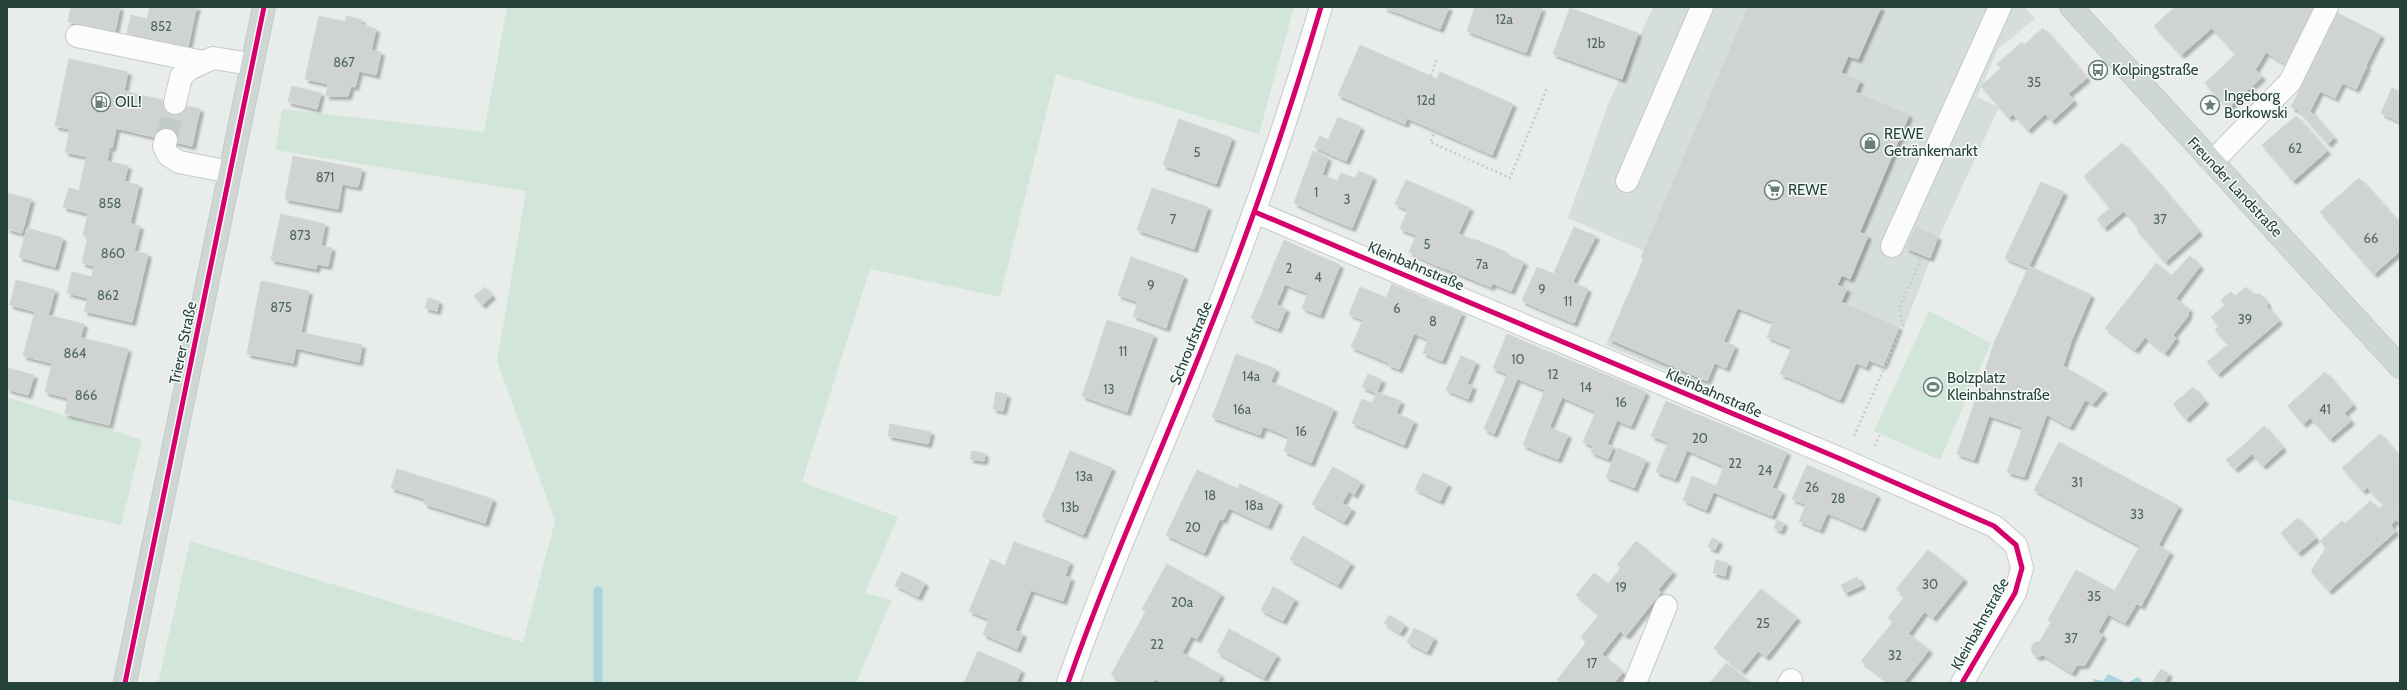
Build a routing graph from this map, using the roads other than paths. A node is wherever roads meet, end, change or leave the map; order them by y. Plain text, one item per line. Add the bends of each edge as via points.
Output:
1 (264, 7) edge
2 (1321, 7) edge
3 (1702, 7) edge
4 (1999, 7) edge
5 (2071, 7) edge
6 (2327, 7) edge
7 (77, 36) dead end
8 (203, 62) junction
9 (251, 64) junction
10 (175, 103) tunnel mouth
11 (166, 140) tunnel mouth
12 (2212, 162) junction
13 (230, 172) junction
14 (1627, 181) dead end
15 (1255, 212) junction
16 (1892, 246) road end
17 (2400, 367) edge
18 (1666, 606) dead end
19 (125, 683) edge
20 (1068, 683) edge
21 (1635, 683) edge
22 (1962, 683) edge

1 - 9 main road, Trierer Straße
2 - 15 street, Schroufstraße
3 - 14 street
4 - 16 street
5 - 12 main road, Freunder Landstraße
6 - 12 street via 2290,82
7 - 8 street
8 - 9 street via 213,58
8 - 10 street via 182,76
9 - 13 main road, Trierer Straße
11 - 13 street via 164,146 168,155 179,162
12 - 17 main road, Freunder Landstraße
13 - 19 main road, Trierer Straße
15 - 20 street, Schroufstraße via 1203,346 1087,627
15 - 22 street, Kleinbahnstraße via 1994,526 2016,545 2022,568 2014,592
18 - 21 street

